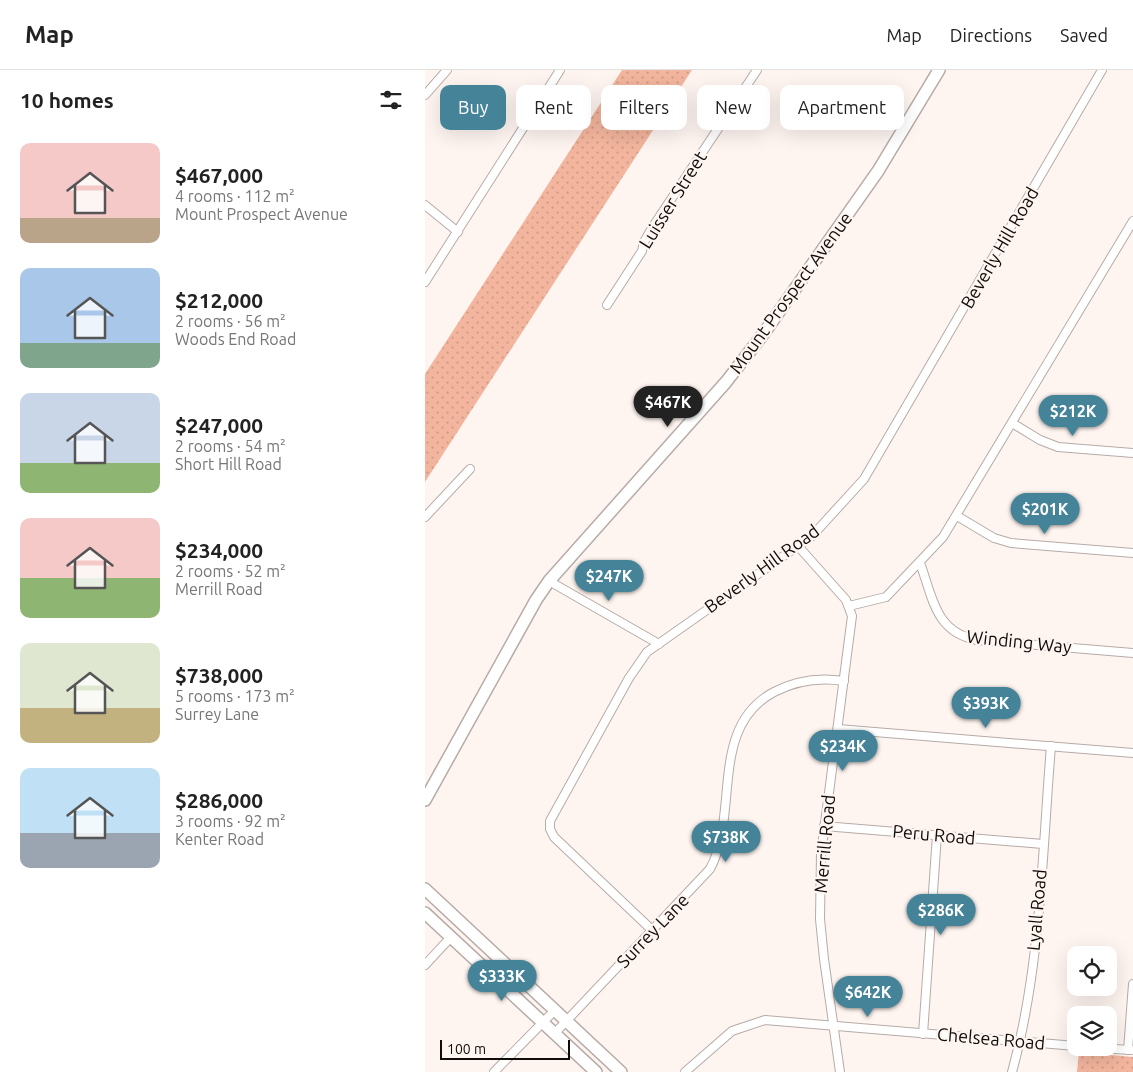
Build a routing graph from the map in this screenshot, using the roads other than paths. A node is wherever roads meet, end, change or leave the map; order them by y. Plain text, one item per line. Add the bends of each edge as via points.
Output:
1 (447, 70) edge
2 (560, 70) edge
3 (757, 70) edge
4 (939, 70) edge
5 (1102, 70) edge
6 (425, 95) edge
7 (425, 205) edge
8 (1133, 221) edge
9 (458, 232) junction
10 (425, 282) edge
11 (607, 305) dead end
12 (1012, 423) junction
13 (1133, 453) edge
14 (469, 469) dead end
15 (957, 516) junction
16 (425, 517) edge
17 (798, 546) junction
18 (1133, 553) edge
19 (921, 563) junction
20 (549, 581) junction
21 (849, 606) junction
22 (659, 644) junction
23 (1133, 653) edge
24 (844, 682) junction
25 (838, 728) junction
26 (1051, 746) junction
27 (1133, 753) edge
28 (425, 800) edge
29 (824, 826) junction
30 (937, 835) junction
31 (1043, 844) junction
32 (425, 889) edge
33 (425, 913) edge
34 (653, 931) junction
35 (451, 937) junction
36 (425, 965) edge
37 (1133, 984) edge
38 (555, 1010) junction
39 (567, 1021) junction
40 (543, 1023) junction
41 (833, 1027) junction
42 (555, 1033) junction
43 (923, 1034) junction
44 (1020, 1042) junction
45 (1067, 1045) edge
46 (1117, 1049) edge
47 (1131, 1050) edge
48 (494, 1072) edge
49 (596, 1072) edge
50 (621, 1072) edge
51 (685, 1072) edge
52 (840, 1072) edge
53 (1013, 1072) edge

1 - 6 street
2 - 9 street
3 - 11 street, Luisser Street via 652,228 642,251
4 - 20 street, Mount Prospect Avenue via 893,149 764,333 726,382
5 - 17 street, Beverly Hill Road via 864,479 812,536
7 - 9 street
8 - 12 street
9 - 10 street
12 - 13 street via 1058,447
12 - 15 street
14 - 16 street
15 - 18 street via 994,538 1011,543
15 - 19 street
17 - 21 street, Merrill Road
17 - 22 street, Beverly Hill Road
19 - 21 street via 886,597
19 - 23 street, Winding Way via 943,622 958,636
20 - 22 street
20 - 28 street, Mount Prospect Avenue
21 - 24 street, Merrill Road via 852,625
22 - 34 street, Beverly Hill Road via 641,658 550,821 554,837
24 - 25 street, Merrill Road
24 - 34 street, Surrey Lane via 825,678 789,684 765,698 743,721 731,760 715,860 703,879
25 - 26 street
25 - 29 street, Merrill Road
26 - 27 street
26 - 31 street, Lyall Road
29 - 30 street, Peru Road
29 - 41 street, Merrill Road via 821,919
30 - 31 street, Peru Road
30 - 43 street
31 - 44 street, Lyall Road via 1037,923
32 - 38 street
33 - 35 street
34 - 39 street, Surrey Lane
35 - 36 street
35 - 40 street
37 - 47 street
38 - 39 street
38 - 40 street
39 - 42 street, Surrey Lane
39 - 50 street
40 - 42 street
40 - 48 street
41 - 43 street, Chelsea Road
41 - 51 street, Chelsea Road via 765,1020 742,1026 721,1038
41 - 52 street, Merrill Road
42 - 49 street
43 - 44 street, Chelsea Road
44 - 45 street, Chelsea Road
44 - 53 street, Lyall Road
46 - 47 street

